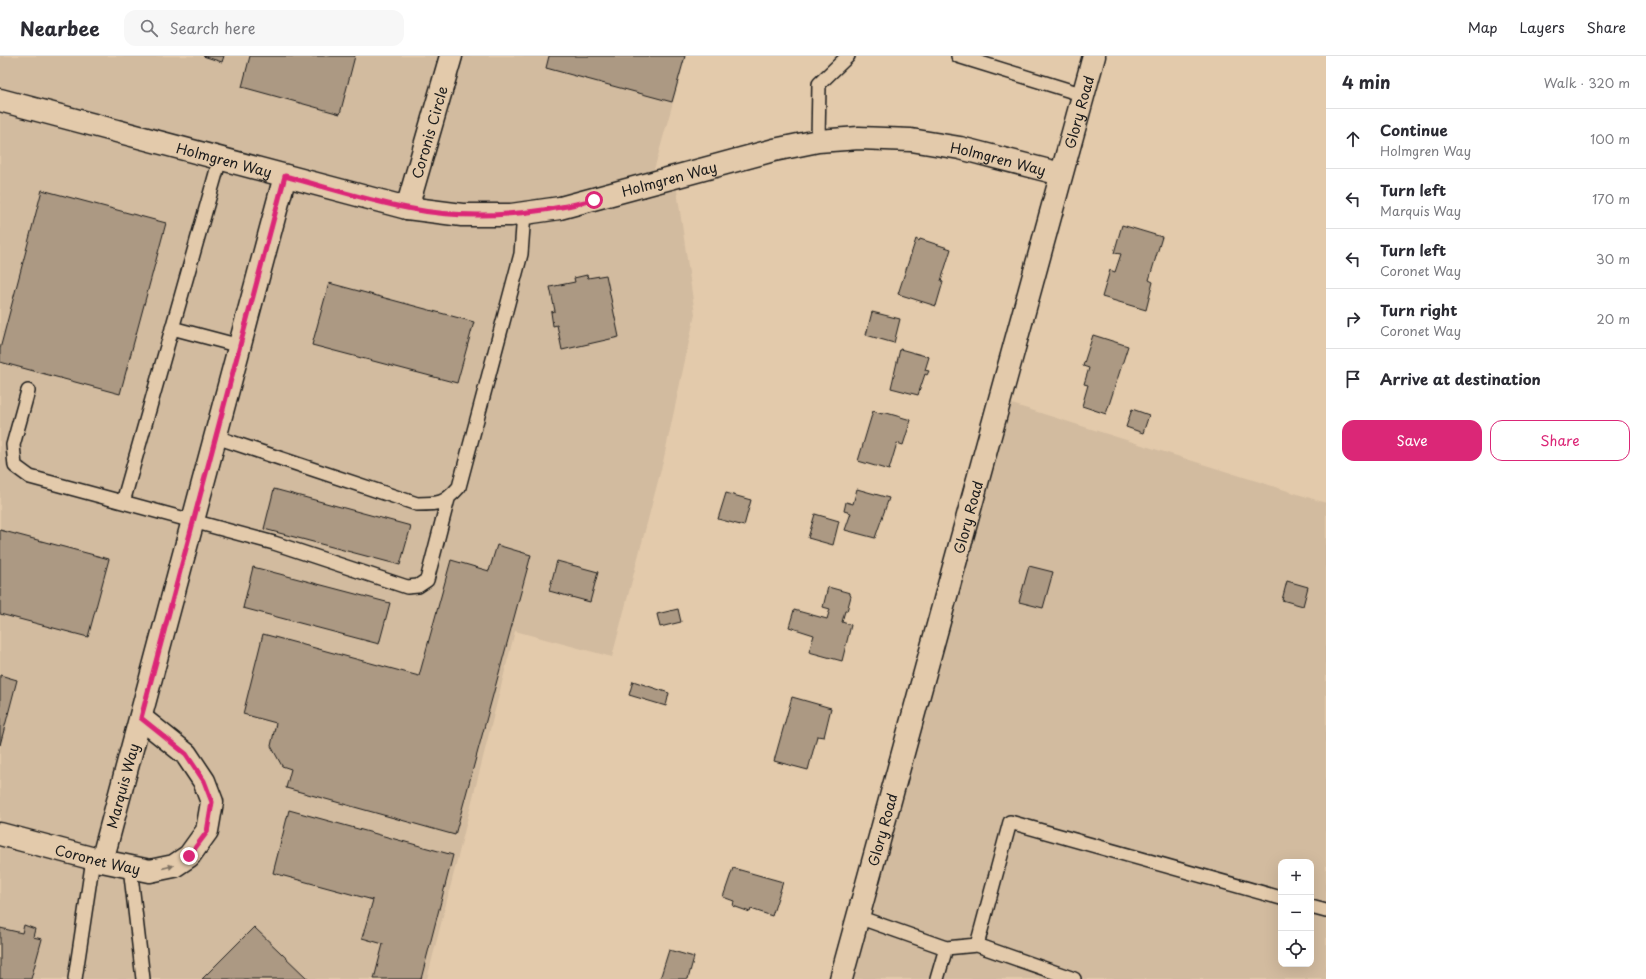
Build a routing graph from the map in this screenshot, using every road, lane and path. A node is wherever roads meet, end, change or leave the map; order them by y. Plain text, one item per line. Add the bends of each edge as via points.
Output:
1 (451, 56) edge
2 (848, 56) edge
3 (958, 56) edge
4 (1094, 56) edge
5 (1084, 94) junction
6 (0, 100) edge
7 (818, 142) junction
8 (220, 159) junction
9 (1061, 174) junction
10 (285, 176) junction
11 (406, 208) junction
12 (524, 213) junction
13 (172, 328) junction
14 (240, 346) junction
15 (28, 391) dead end
16 (216, 437) junction
17 (448, 499) junction
18 (123, 502) junction
19 (193, 522) junction
20 (141, 718) junction
21 (0, 834) edge
22 (98, 860) junction
23 (130, 867) junction
24 (1278, 897) edge
25 (1314, 908) edge
26 (1326, 911) edge
27 (858, 917) junction
28 (977, 945) junction
29 (946, 948) junction
30 (75, 979) edge
31 (143, 979) edge
32 (841, 979) edge
33 (937, 979) edge
34 (1074, 979) edge

1 - 11 street, Coronis Circle
2 - 7 lane via 819,84
3 - 5 lane
4 - 5 street, Glory Road
5 - 9 street, Glory Road
6 - 8 street, Holmgren Way
7 - 9 street, Holmgren Way via 859,138 911,140 960,148
7 - 12 street, Holmgren Way via 774,150 587,202
8 - 10 street, Holmgren Way
8 - 13 lane
9 - 27 street, Glory Road
10 - 11 street, Holmgren Way
10 - 14 street, Marquis Way
11 - 12 street, Holmgren Way via 462,215
12 - 17 lane via 521,254 459,487
13 - 14 lane
13 - 18 lane
14 - 16 street, Marquis Way
15 - 18 lane via 13,445 15,466 30,477
16 - 17 lane via 417,504 436,504
16 - 19 street, Marquis Way
17 - 19 lane via 427,580 418,586 407,587 274,543
18 - 19 lane
19 - 20 street, Marquis Way
20 - 22 street, Marquis Way
23 -> 20 street, Coronet Way via 150,871 174,866 189,856 207,832 212,802 204,781 186,754
21 - 22 street, Coronet Way
22 - 23 street, Coronet Way
22 - 30 lane
23 - 31 lane
24 - 28 lane via 1010,822
25 - 26 lane
27 - 29 lane
27 - 32 street, Glory Road
28 - 29 lane
28 - 34 lane
29 - 33 lane

